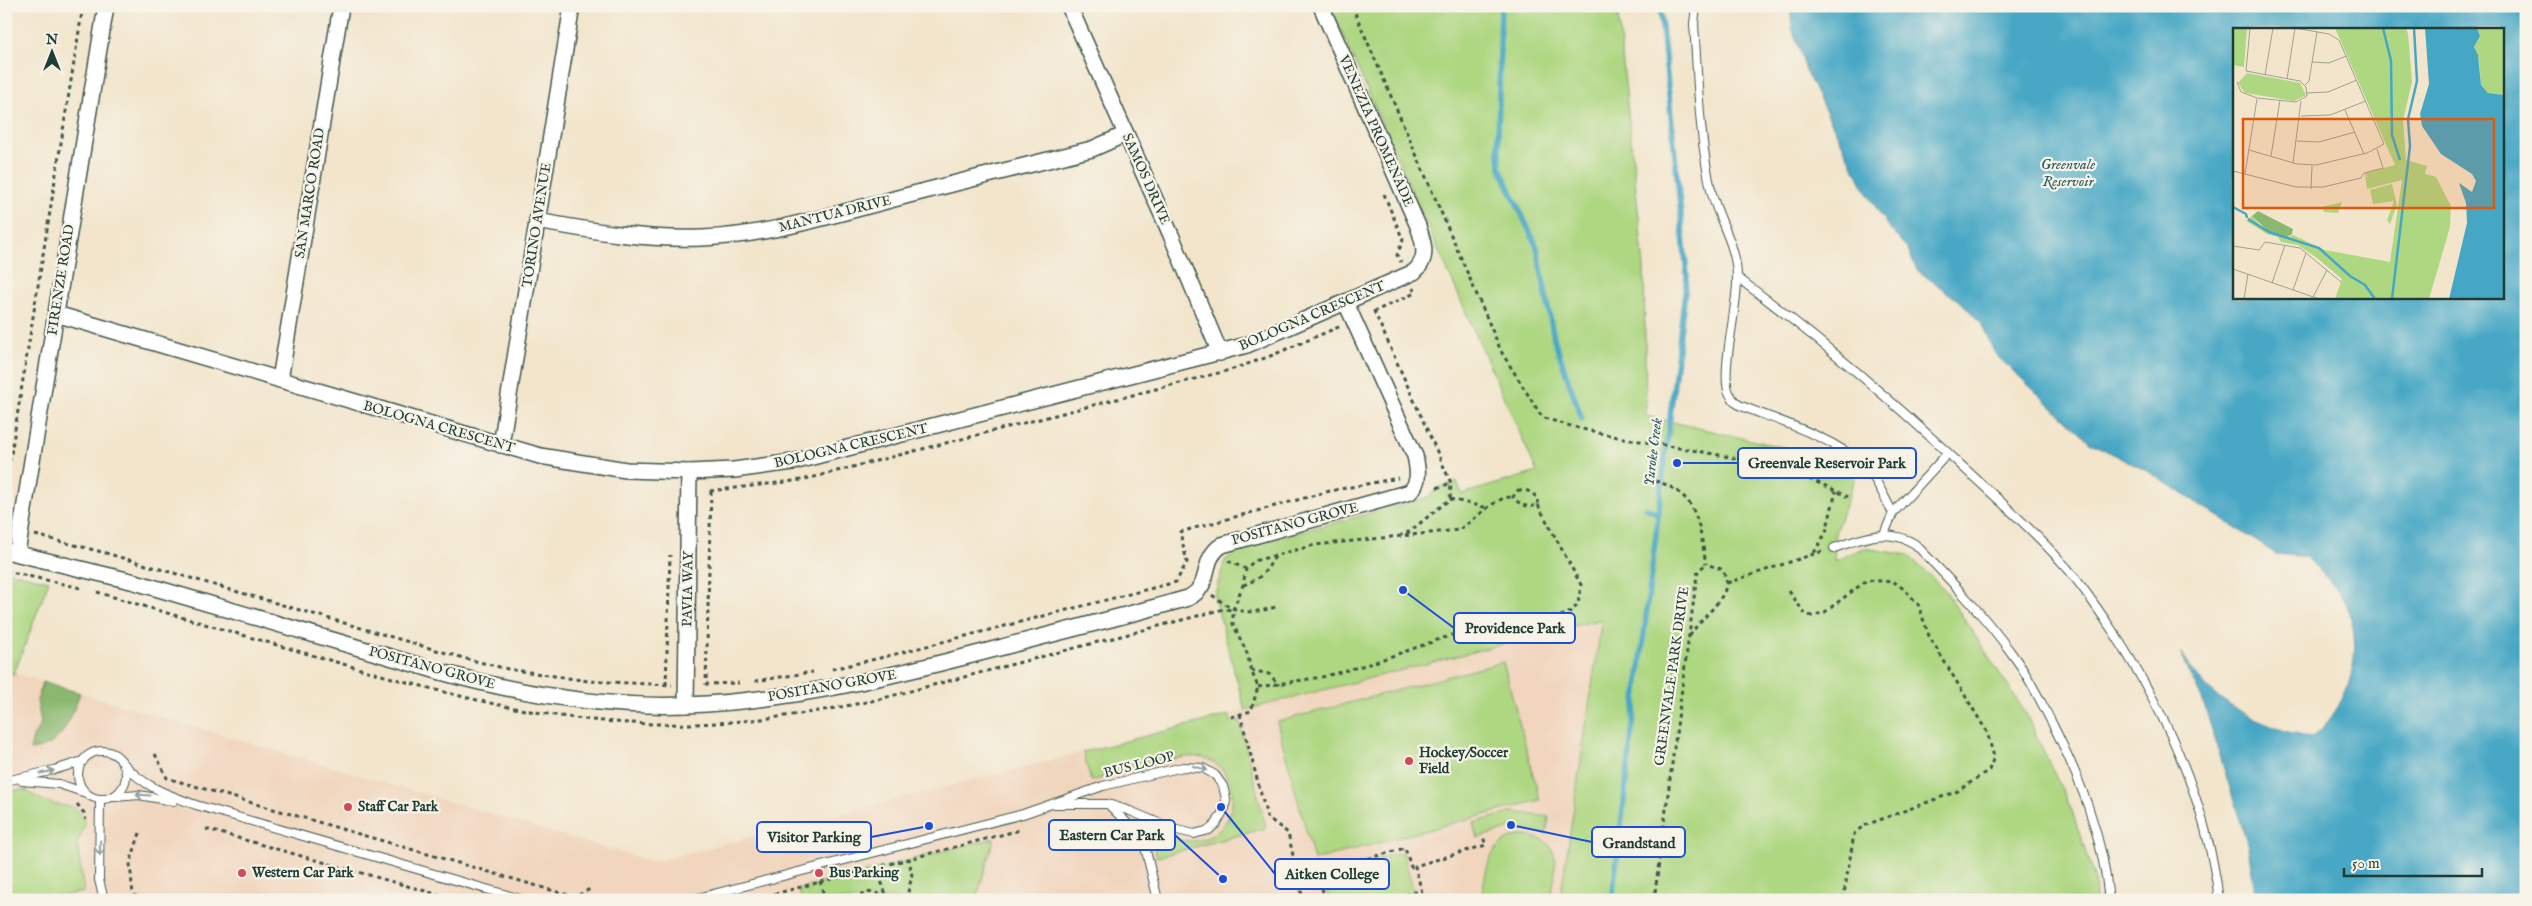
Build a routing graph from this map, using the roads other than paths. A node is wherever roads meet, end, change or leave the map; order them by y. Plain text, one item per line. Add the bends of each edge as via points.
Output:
1 (106, 6) edge
2 (341, 6) edge
3 (572, 6) edge
4 (1069, 6) edge
5 (1321, 6) edge
6 (1696, 6) edge
7 (1126, 134) junction
8 (537, 221) junction
9 (1424, 258) joint
10 (1738, 278) junction
11 (1346, 303) junction
12 (56, 314) junction
13 (1220, 353) junction
14 (280, 380) junction
15 (501, 445) junction
16 (1948, 453) junction
17 (689, 472) junction
18 (1893, 513) junction
19 (1884, 534) junction
20 (1834, 548) road end
21 (11, 552) edge
22 (686, 705) junction
23 (83, 761) junction
24 (122, 762) junction
25 (8, 781) edge
26 (83, 792) junction
27 (113, 797) junction
28 (100, 799) junction
29 (1052, 804) junction
30 (1108, 804) junction
31 (206, 808) junction
32 (104, 900) edge
33 (524, 900) edge
34 (690, 900) edge
35 (1158, 900) edge
36 (2109, 900) edge
37 (2220, 900) edge

1 - 12 street, FIRENZE ROAD
2 - 14 street, SAN MARCO ROAD
3 - 8 street, TORINO AVENUE
4 - 7 street, SAMOS DRIVE
5 - 9 street, VENEZIA PROMENADE via 1418,226
6 - 10 lane via 1694,24 1706,161 1713,196 1733,246
7 - 8 street, MANTUA DRIVE via 1092,149 761,232 704,238 656,238
7 - 13 street, SAMOS DRIVE
8 - 15 street, TORINO AVENUE
9 - 11 street, BOLOGNA CRESCENT via 1414,272
10 - 16 lane via 1889,398
10 - 18 lane via 1727,380 1733,400 1840,447 1863,464
11 - 13 street, BOLOGNA CRESCENT via 1260,340
11 - 22 street, POSITANO GROVE via 1415,456 1418,476 1410,492 1222,545 1209,558 1202,588 1188,598 873,680 802,694
12 - 14 street, BOLOGNA CRESCENT
12 - 21 street, FIRENZE ROAD
13 - 17 street, BOLOGNA CRESCENT via 793,462
14 - 15 street, BOLOGNA CRESCENT
15 - 17 street, BOLOGNA CRESCENT via 582,465
16 - 18 lane
16 - 37 lane via 2016,515 2068,569 2133,662 2179,751 2204,822
17 - 22 street, PAVIA WAY
18 - 19 lane
19 - 20 lane via 1872,534
19 - 36 lane via 1906,538 1915,544 2016,659 2068,754 2086,797 2098,836
21 - 22 street, POSITANO GROVE via 135,582 489,685 582,700
23 - 24 lane via 91,754 106,751
25 -> 23 lane
23 - 26 lane via 78,774
24 - 27 lane via 126,782 120,793
24 - 31 lane via 148,786
25 - 26 lane via 51,782
26 - 28 lane
27 - 28 lane
31 -> 27 lane via 151,796
28 -> 32 lane via 100,880
29 - 30 lane, BUS LOOP
29 -> 30 lane, BUS LOOP via 1103,786 1192,766 1215,775 1226,799 1216,824 1209,830 1194,834
29 - 34 lane
30 - 35 lane via 1138,834 1145,847
31 - 33 lane

